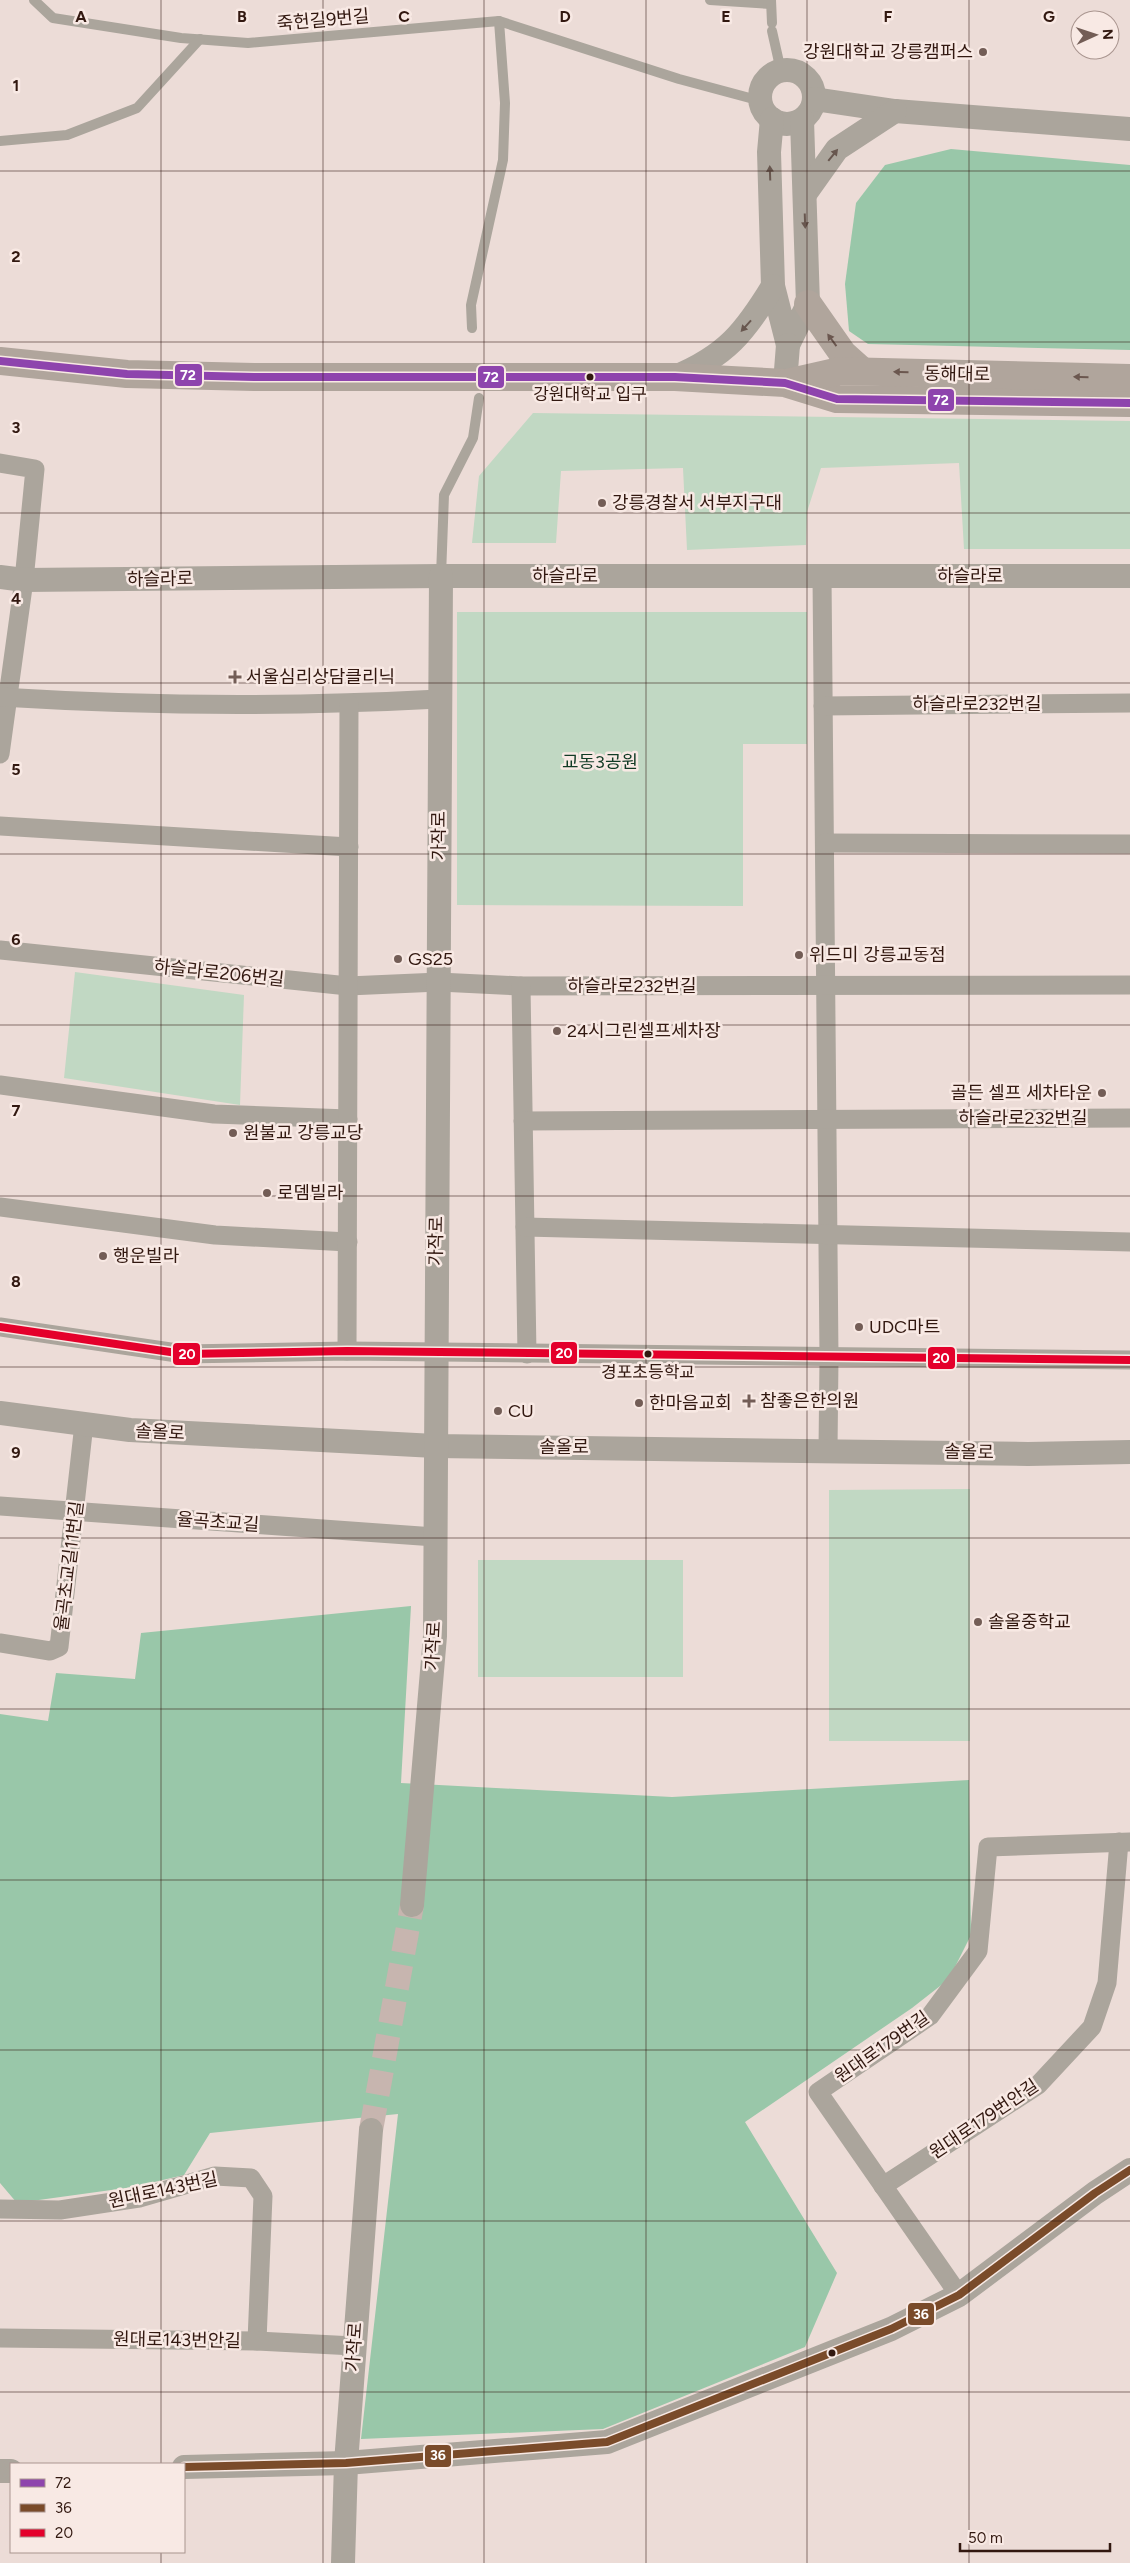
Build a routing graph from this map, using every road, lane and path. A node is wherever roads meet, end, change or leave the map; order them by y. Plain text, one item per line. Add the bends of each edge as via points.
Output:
1 (34, 0) edge
2 (710, 0) edge
3 (771, 2) edge
4 (499, 21) junction
5 (200, 40) junction
6 (782, 71) junction
7 (814, 99) junction
8 (766, 110) junction
9 (895, 111) junction
10 (802, 120) junction
11 (1130, 129) edge
12 (0, 141) edge
13 (805, 194) junction
14 (773, 286) junction
15 (808, 304) junction
16 (472, 328) dead end
17 (788, 345) junction
18 (0, 361) edge
19 (862, 371) junction
20 (675, 377) junction
21 (1130, 378) edge
22 (785, 383) junction
23 (479, 398) dead end
24 (1130, 403) edge
25 (0, 463) edge
26 (0, 576) edge
27 (441, 576) junction
28 (822, 576) junction
29 (1130, 576) edge
30 (24, 580) junction
31 (3, 697) edge
32 (439, 699) junction
33 (1130, 703) edge
34 (349, 704) junction
35 (823, 706) junction
36 (0, 754) edge
37 (0, 826) edge
38 (825, 843) junction
39 (1130, 844) edge
40 (349, 847) junction
41 (0, 950) edge
42 (439, 982) junction
43 (1130, 985) edge
44 (348, 986) junction
45 (521, 986) junction
46 (826, 986) junction
47 (0, 1085) edge
48 (1130, 1118) edge
49 (348, 1119) junction
50 (827, 1120) junction
51 (523, 1121) junction
52 (0, 1207) edge
53 (525, 1226) junction
54 (828, 1234) junction
55 (348, 1242) junction
56 (1130, 1242) edge
57 (0, 1327) edge
58 (348, 1351) junction
59 (435, 1353) junction
60 (527, 1354) junction
61 (829, 1358) junction
62 (1130, 1360) edge
63 (0, 1414) edge
64 (84, 1424) junction
65 (435, 1446) junction
66 (828, 1450) junction
67 (1130, 1452) edge
68 (0, 1506) edge
69 (76, 1512) junction
70 (435, 1537) junction
71 (0, 1643) edge
72 (1124, 1842) edge
73 (412, 1905) tunnel mouth
74 (371, 2130) tunnel mouth
75 (1130, 2149) edge
76 (1130, 2170) edge
77 (1130, 2178) edge
78 (883, 2186) junction
79 (1095, 2193) junction
80 (0, 2209) edge
81 (959, 2295) junction
82 (0, 2338) edge
83 (258, 2341) junction
84 (354, 2346) junction
85 (346, 2463) junction
86 (185, 2467) edge
87 (343, 2563) edge

1 - 5 lane, 죽헌길9번길 via 53,18
2 - 3 lane
3 - 6 lane via 772,27
4 - 5 lane, 죽헌길9번길 via 248,43
4 - 8 lane, 죽헌길9번길
4 - 16 lane via 505,103 503,160 471,305
5 - 12 lane via 137,108 66,135
6 - 7 street via 798,72 805,77
6 - 8 street via 768,78 763,85
7 - 9 street
7 - 10 street
8 - 10 street via 786,124
14 -> 8 street
9 - 11 street
13 -> 9 street via 837,149
10 - 13 street
13 -> 15 street
14 - 17 street
14 -> 20 street via 752,321 723,352
15 - 17 street
19 -> 15 main road via 842,354
17 - 22 street
18 - 20 main road, 동해대로 via 127,374
21 -> 19 main road, 동해대로
19 - 22 main road, 동해대로 via 840,371
20 - 22 main road, 동해대로
22 - 24 main road, 동해대로 via 837,399
23 - 27 lane via 473,438 444,495
25 - 30 street via 35,469
26 - 30 street, 하슬라로
27 - 28 street, 하슬라로
27 - 30 street, 하슬라로
27 - 32 street, 가작로
28 - 29 street, 하슬라로
28 - 35 street
30 - 31 street
31 - 34 street via 73,701
31 - 36 street
32 - 34 street
32 - 42 street, 가작로
33 - 35 street, 하슬라로232번길
34 - 40 street
35 - 38 street
37 - 40 street
38 - 39 street
38 - 46 street
40 - 44 street
41 - 44 street, 하슬라로206번길
42 - 44 street, 하슬라로206번길
42 - 45 street, 하슬라로232번길
42 - 59 street, 가작로
43 - 46 street, 하슬라로232번길
44 - 49 street
45 - 46 street, 하슬라로232번길
45 - 51 street
46 - 50 street
47 - 49 street via 214,1114
48 - 50 street, 하슬라로232번길
49 - 55 street
50 - 51 street, 하슬라로232번길
50 - 54 street
51 - 53 street
52 - 55 street via 215,1235
53 - 54 street
53 - 60 street
54 - 56 street
54 - 61 street
55 - 58 street
57 - 58 street via 184,1354
58 - 59 street
59 - 60 street
59 - 65 street, 가작로
60 - 61 street
61 - 62 street
61 - 66 street
63 - 64 street, 솔올로
64 - 65 street, 솔올로 via 130,1430
64 - 69 street, 율곡초교길11번길
65 - 66 street, 솔올로
65 - 70 street, 가작로
66 - 67 street, 솔올로 via 1028,1454
68 - 69 street, 율곡초교길
69 - 70 street, 율곡초교길
69 - 71 street, 율곡초교길11번길 via 59,1647 50,1651
70 - 73 street, 가작로 via 435,1636
72 - 78 street, 원대로179번안길 via 1107,1983 1092,2027 1038,2085
72 - 78 street, 원대로179번길 via 988,1847 978,1952 930,2016 818,2092
74 - 84 street, 가작로
75 - 79 street
76 - 79 street
77 - 79 street
78 - 81 street, 원대로179번길
79 - 81 street
80 - 83 street, 원대로143번길 via 60,2210 139,2198 215,2176 251,2178 263,2196
81 - 85 street via 891,2329 607,2442
82 - 83 street, 원대로143번안길
83 - 84 street, 원대로143번안길
84 - 85 street, 가작로
85 - 86 street
85 - 87 street, 가작로

